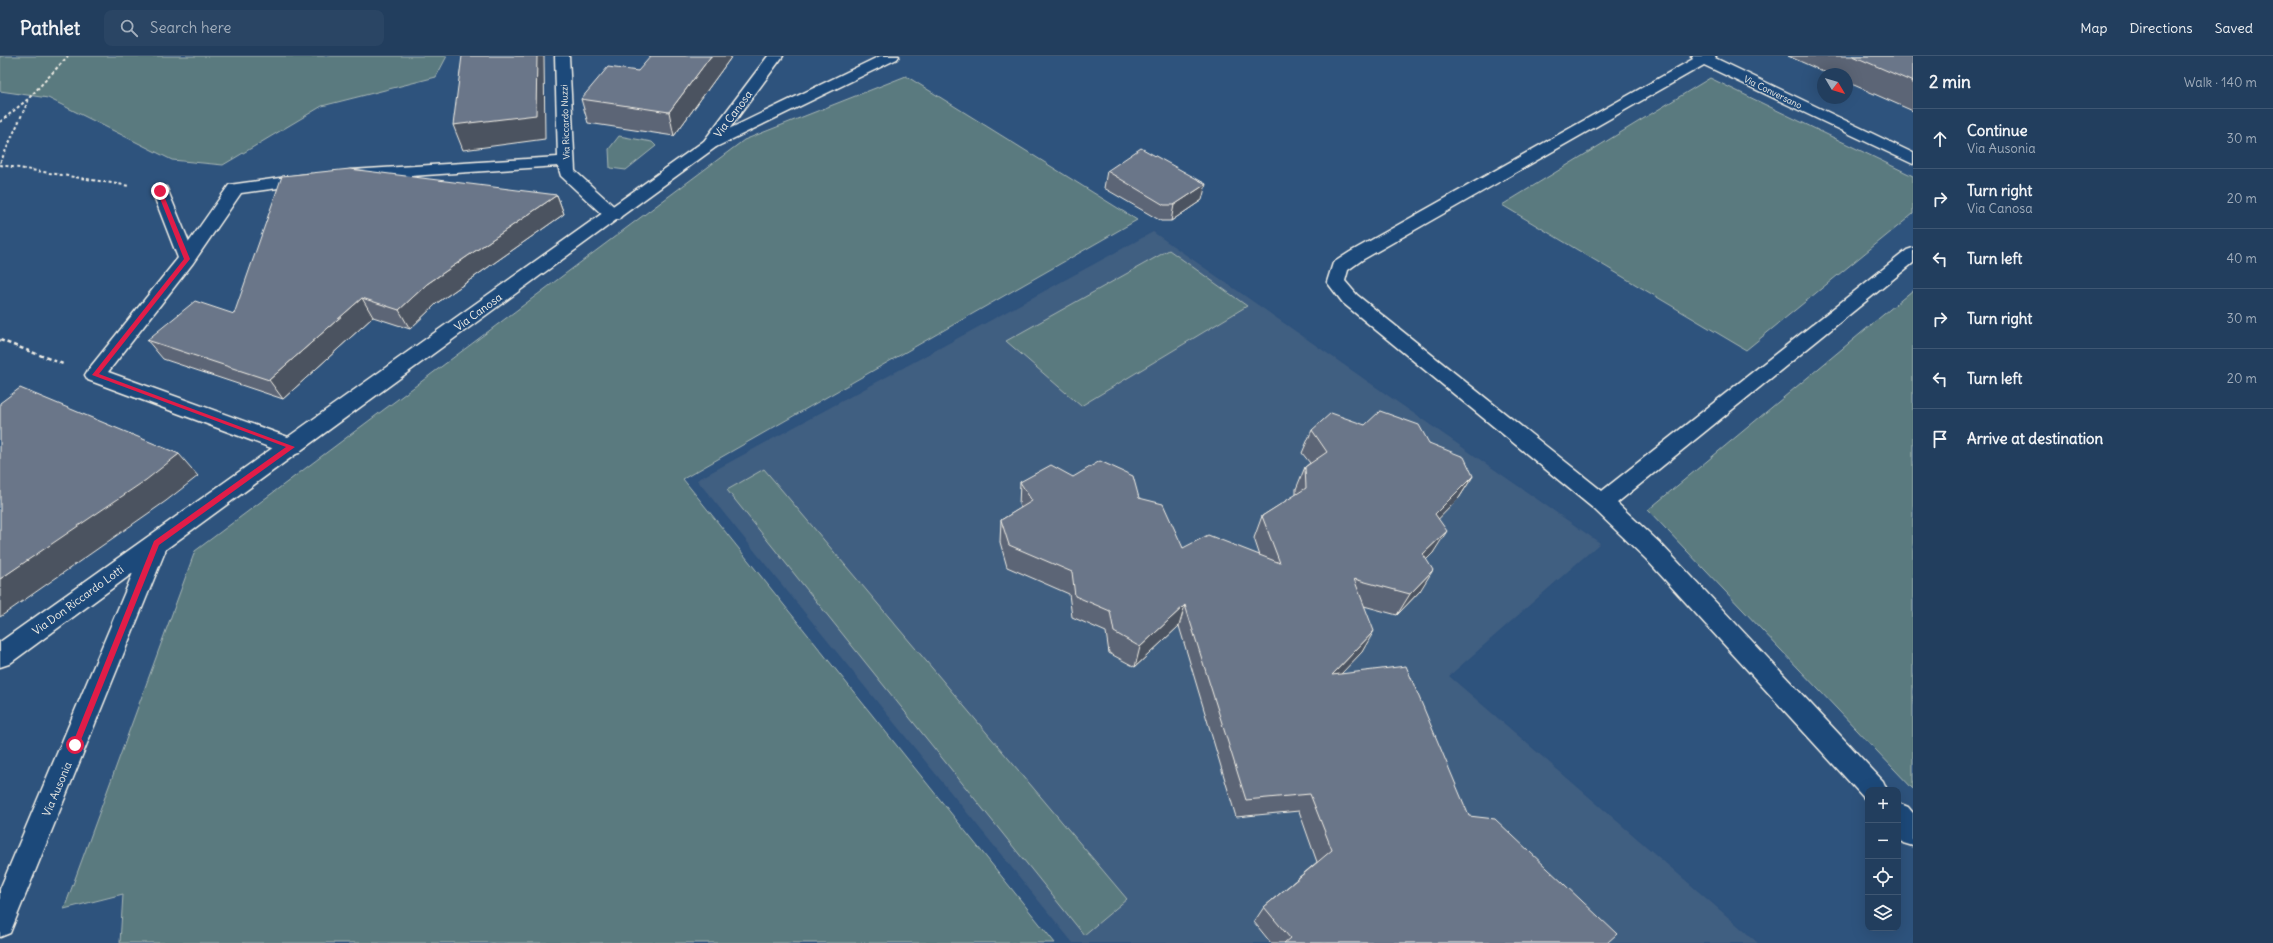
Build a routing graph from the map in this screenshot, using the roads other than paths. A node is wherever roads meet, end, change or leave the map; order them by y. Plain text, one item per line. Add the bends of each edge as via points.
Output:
1 (562, 56) edge
2 (776, 56) edge
3 (892, 56) edge
4 (1703, 57) edge
5 (710, 144) junction
6 (1913, 159) edge
7 (566, 160) junction
8 (160, 191) road end
9 (613, 215) junction
10 (1913, 254) edge
11 (187, 259) junction
12 (292, 447) junction
13 (1602, 503) junction
14 (157, 543) junction
15 (0, 656) edge
16 (1871, 787) edge
17 (1901, 819) edge
18 (1913, 833) edge
19 (0, 923) edge

1 - 7 street, Via Riccardo Nuzzi
2 - 5 street, Via Canosa
3 - 5 street
4 - 6 street, Via Conversano
4 - 13 street via 1339,267 1336,282 1350,299
5 - 9 street, Via Canosa
7 - 9 street, Via Riccardo Nuzzi via 567,172
7 - 11 street via 327,177 235,189
8 - 11 street
9 - 12 street, Via Canosa
10 - 13 street
11 - 12 street via 95,375
12 - 14 street, Via Canosa
13 - 16 street via 1654,552
14 - 15 street, Via Don Riccardo Lotti
14 - 19 street, Via Ausonia
17 - 18 street

